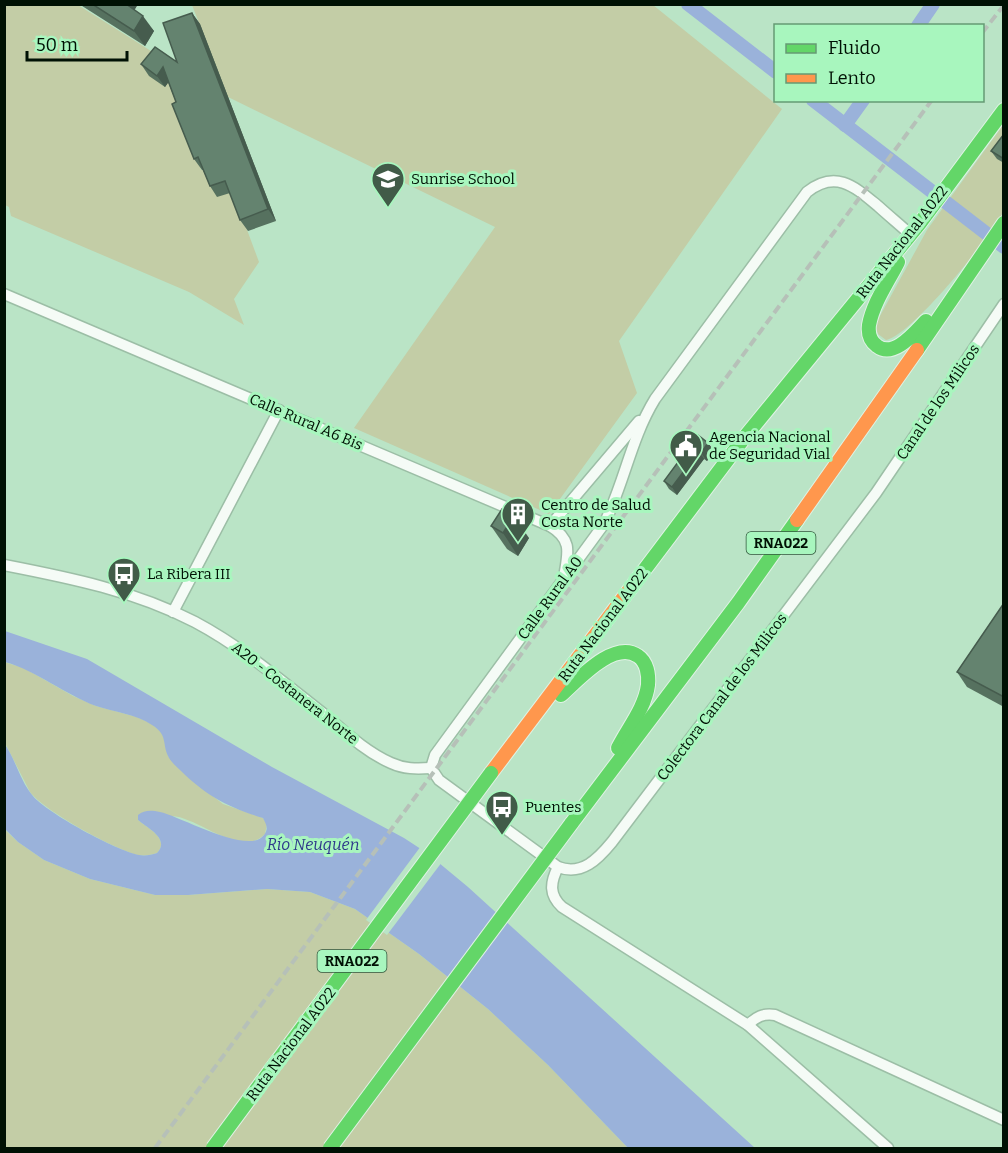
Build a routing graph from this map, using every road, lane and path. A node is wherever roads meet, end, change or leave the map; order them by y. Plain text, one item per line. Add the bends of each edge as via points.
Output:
1 (1004, 110) edge
2 (1003, 224) edge
3 (910, 235) junction
4 (965, 282) junction
5 (4, 294) edge
6 (1004, 303) edge
7 (279, 410) junction
8 (646, 414) junction
9 (872, 499) joint
10 (550, 526) junction
11 (4, 565) edge
12 (563, 580) junction
13 (173, 612) junction
14 (533, 718) junction
15 (431, 768) junction
16 (597, 790) junction
17 (558, 867) junction
18 (748, 1025) junction
19 (1004, 1120) edge
20 (213, 1149) edge
21 (330, 1149) edge
22 (888, 1149) edge

1 - 3 highway, Ruta Nacional A022 / RNA022
2 - 4 highway, RNA022
3 - 4 highway via 870,324 873,343 884,349 903,343
3 - 8 street, Calle Rural A0 via 853,186 839,181 814,186 801,198
3 - 14 highway, Ruta Nacional A022 / RNA022 via 750,431
4 - 16 highway, RNA022 via 738,603
5 - 7 street, Calle Rural A6 Bis
6 - 9 street, Canal de los Milicos
7 - 10 street, Calle Rural A6 Bis
7 - 13 street
8 - 10 street, Calle Rural A0
8 - 12 street, Calle Rural A0 via 611,509
9 - 17 street, Colectora Canal de los Milicos via 603,853 575,871
10 - 12 street, Calle Rural A6 Bis via 566,540 568,557
11 - 13 street, A20 - Costanera Norte via 98,584
12 - 15 street, Calle Rural A0 via 435,755
13 - 15 street, A20 - Costanera Norte via 239,649 378,756 403,767
14 - 16 highway via 613,653 628,651 640,657 647,670 648,686
14 - 20 highway, Ruta Nacional A022 / RNA022, bridge
15 - 17 street via 439,780
16 - 21 highway, RNA022, bridge
17 - 18 street via 551,886 562,908
18 - 19 street via 759,1016 775,1015
18 - 22 street

